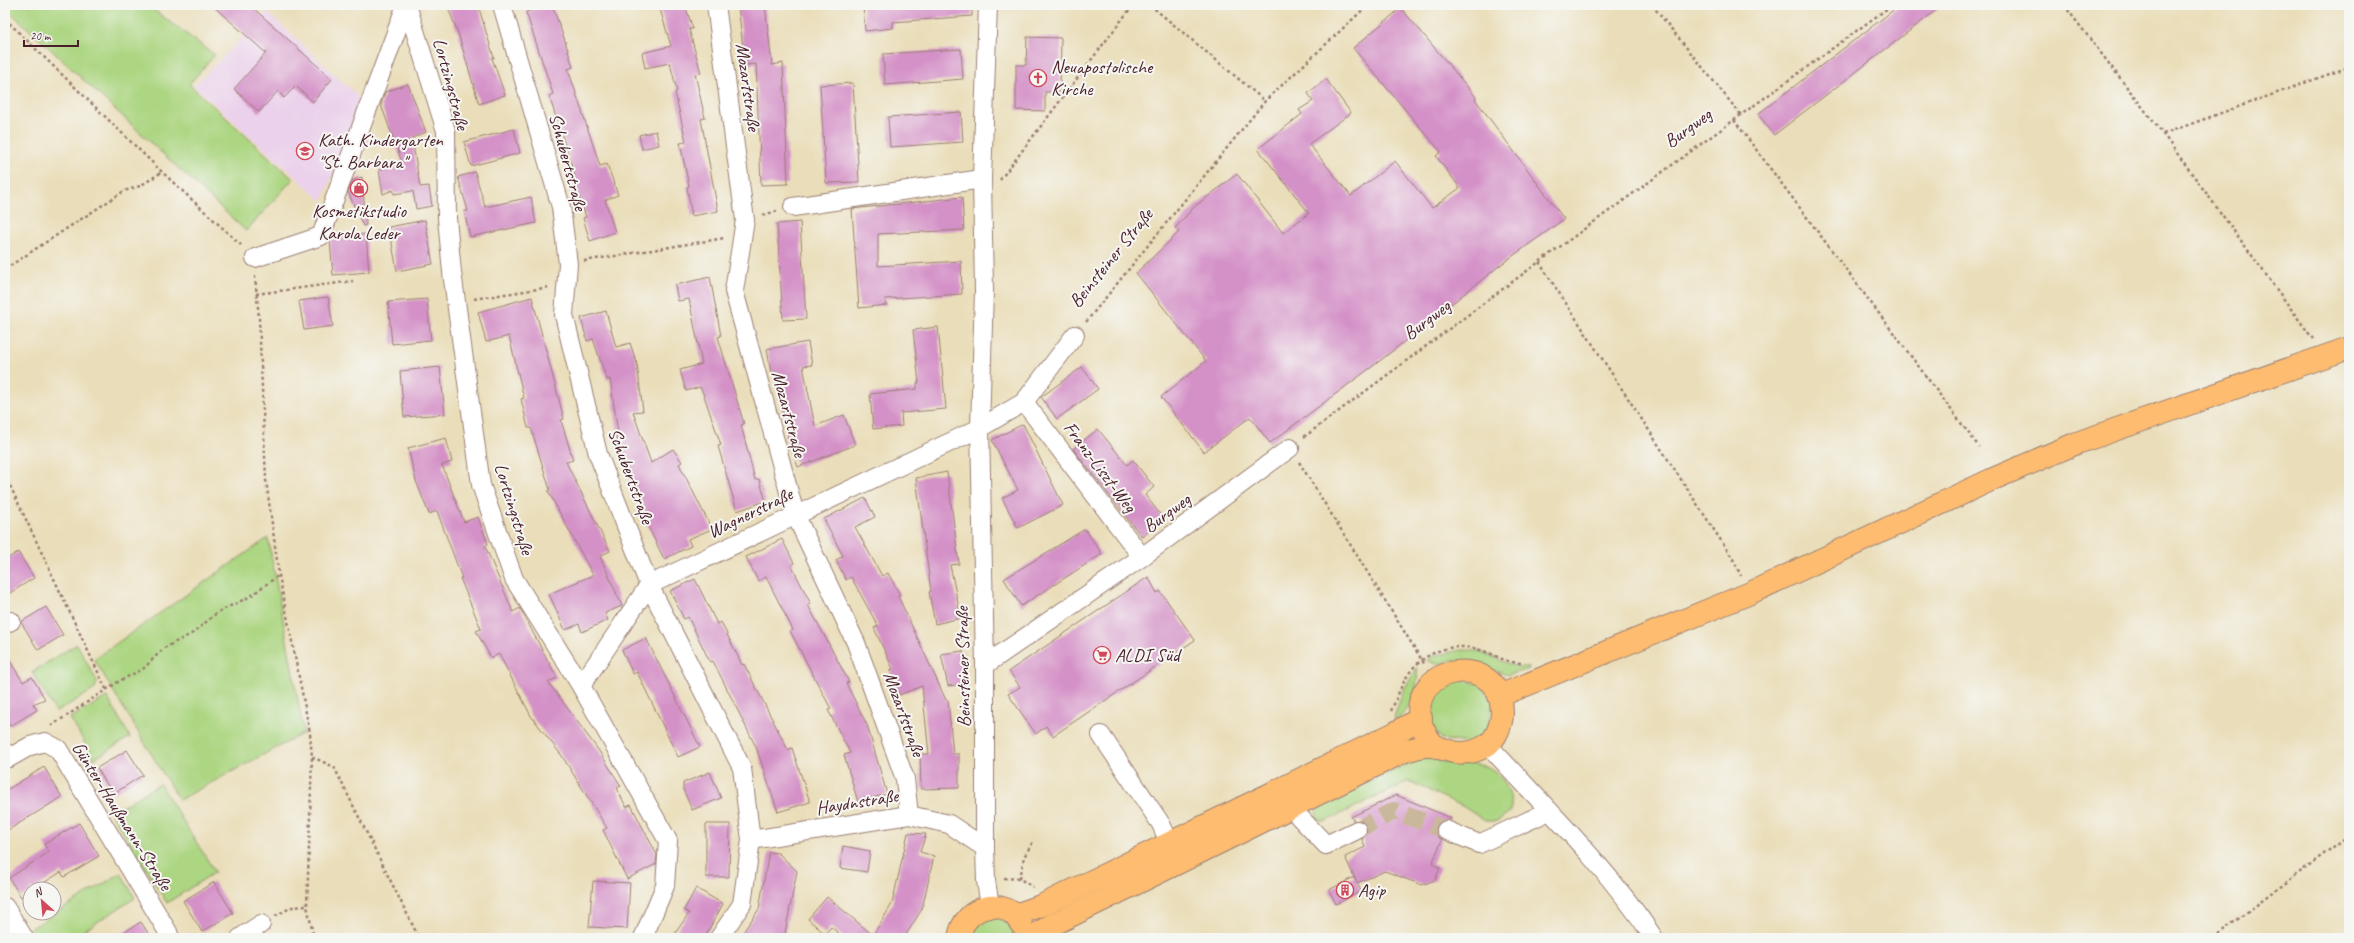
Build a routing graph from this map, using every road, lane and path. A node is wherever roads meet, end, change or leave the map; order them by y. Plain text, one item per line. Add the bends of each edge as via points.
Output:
1 (407, 5) edge
2 (502, 5) edge
3 (716, 5) edge
4 (988, 5) edge
5 (1133, 5) edge
6 (1150, 5) edge
7 (1368, 5) edge
8 (1652, 5) edge
9 (1892, 5) edge
10 (2064, 5) edge
11 (5, 19) edge
12 (2349, 67) edge
13 (1265, 101) junction
14 (1741, 115) junction
15 (1734, 120) junction
16 (2163, 134) junction
17 (162, 172) junction
18 (982, 179) junction
19 (984, 201) junction
20 (793, 207) joint
21 (744, 227) junction
22 (255, 258) junction
23 (1539, 262) junction
24 (568, 264) junction
25 (5, 268) edge
26 (353, 281) dead end
27 (566, 284) junction
28 (256, 294) junction
29 (484, 297) dead end
30 (1075, 335) joint
31 (2349, 348) edge
32 (2322, 358) junction
33 (1024, 402) junction
34 (980, 428) junction
35 (1979, 447) dead end
36 (1290, 448) junction
37 (5, 476) edge
38 (795, 514) junction
39 (1142, 557) junction
40 (279, 575) junction
41 (649, 585) junction
42 (1748, 594) junction
43 (1421, 659) dead end
44 (985, 665) junction
45 (581, 686) junction
46 (106, 689) junction
47 (1499, 696) junction
48 (1420, 718) junction
49 (1101, 735) dead end
50 (45, 742) junction
51 (1433, 745) junction
52 (1488, 745) junction
53 (6, 757) edge
54 (312, 757) junction
55 (1290, 807) junction
56 (1549, 811) junction
57 (909, 815) junction
58 (1357, 830) tunnel mouth
59 (1446, 830) tunnel mouth
60 (2349, 835) edge
61 (751, 840) junction
62 (1034, 840) dead end
63 (1169, 842) junction
64 (985, 848) junction
65 (1004, 878) dead end
66 (1020, 880) junction
67 (1035, 888) dead end
68 (307, 906) junction
69 (990, 906) junction
70 (5, 907) edge
71 (1012, 913) junction
72 (261, 924) joint
73 (24, 938) edge
74 (170, 938) edge
75 (240, 938) edge
76 (314, 938) edge
77 (419, 938) edge
78 (643, 938) edge
79 (719, 938) edge
80 (959, 938) edge
81 (1026, 938) edge
82 (1030, 938) edge
83 (1654, 938) edge
84 (2213, 938) edge

1 - 22 street via 321,236
1 - 45 street, Lortzingstraße via 446,131 447,218 452,272 481,485 514,579
2 - 24 street, Schubertstraße via 561,207
3 - 21 street, Mozartstraße
4 - 18 street, Beinsteiner Straße
5 - 19 path
6 - 13 path
7 - 13 path, Beinsteiner Straße
8 - 14 path
9 - 14 path, Burgweg
10 - 16 path
11 - 17 path
12 - 16 path
13 - 30 path, Beinsteiner Straße
14 - 15 path, Burgweg
15 - 23 path, Burgweg
15 - 35 path
16 - 32 path via 2316,343
17 - 22 path
17 - 25 path via 140,186 124,191
18 - 19 street, Beinsteiner Straße
18 - 20 street
19 - 34 street, Beinsteiner Straße
20 - 21 path
21 - 24 path
21 - 38 street, Mozartstraße via 734,291
22 - 28 path
23 - 36 path, Burgweg
23 - 42 path via 1733,559
24 - 27 street, Schubertstraße
26 - 28 path
27 - 29 path
27 - 41 street, Schubertstraße via 564,314 598,454
28 - 40 path via 266,480
30 - 33 street, Beinsteiner Straße
31 - 32 main road
32 - 42 main road via 2077,443 1993,479
33 - 34 street, Beinsteiner Straße
33 - 39 street, Franz-Liszt-Weg
34 - 38 street, Wagnerstraße
34 - 44 street, Beinsteiner Straße
36 - 39 street, Burgweg
36 - 43 path
37 - 46 path
38 - 41 street, Wagnerstraße
38 - 57 street, Mozartstraße via 856,643 905,779
39 - 44 street, Burgweg
40 - 46 path via 249,597 218,612 193,633 164,648 142,669
40 - 54 path via 310,733
41 - 45 street
41 - 61 street, Schubertstraße via 742,768
42 - 47 main road
44 - 64 street, Beinsteiner Straße
45 - 78 street, Lortzingstraße via 668,841 665,886
46 - 50 path via 48,728
47 - 48 main road via 1490,682 1481,675 1469,671 1445,673 1426,690 1421,701
47 - 52 main road via 1502,719
48 - 51 main road
48 - 63 main road via 1395,733
49 - 63 street via 1161,824
50 - 53 street, Günter-Haußmann-Straße
50 - 74 street, Günter-Haußmann-Straße via 58,749
51 - 52 main road via 1454,753 1466,753
51 - 55 main road via 1405,751
52 - 56 street
54 - 68 path
54 - 77 path via 334,767
55 - 58 street via 1326,845
55 - 82 main road via 1052,924
56 - 59 street via 1478,844
56 - 83 street via 1616,888
57 - 61 street, Haydnstraße
57 - 64 street, Haydnstraße via 949,824
60 - 84 path
61 - 79 street, Schubertstraße via 742,904
62 - 66 path via 1024,857
63 - 71 main road via 1043,905 1021,913
64 - 69 street, Beinsteiner Straße
65 - 66 path
66 - 67 path
68 - 72 path via 292,907
68 - 76 path
69 - 71 main road via 1001,907
69 - 80 main road via 971,914 964,921
70 - 73 street
71 - 81 main road via 1024,927
72 - 75 street

